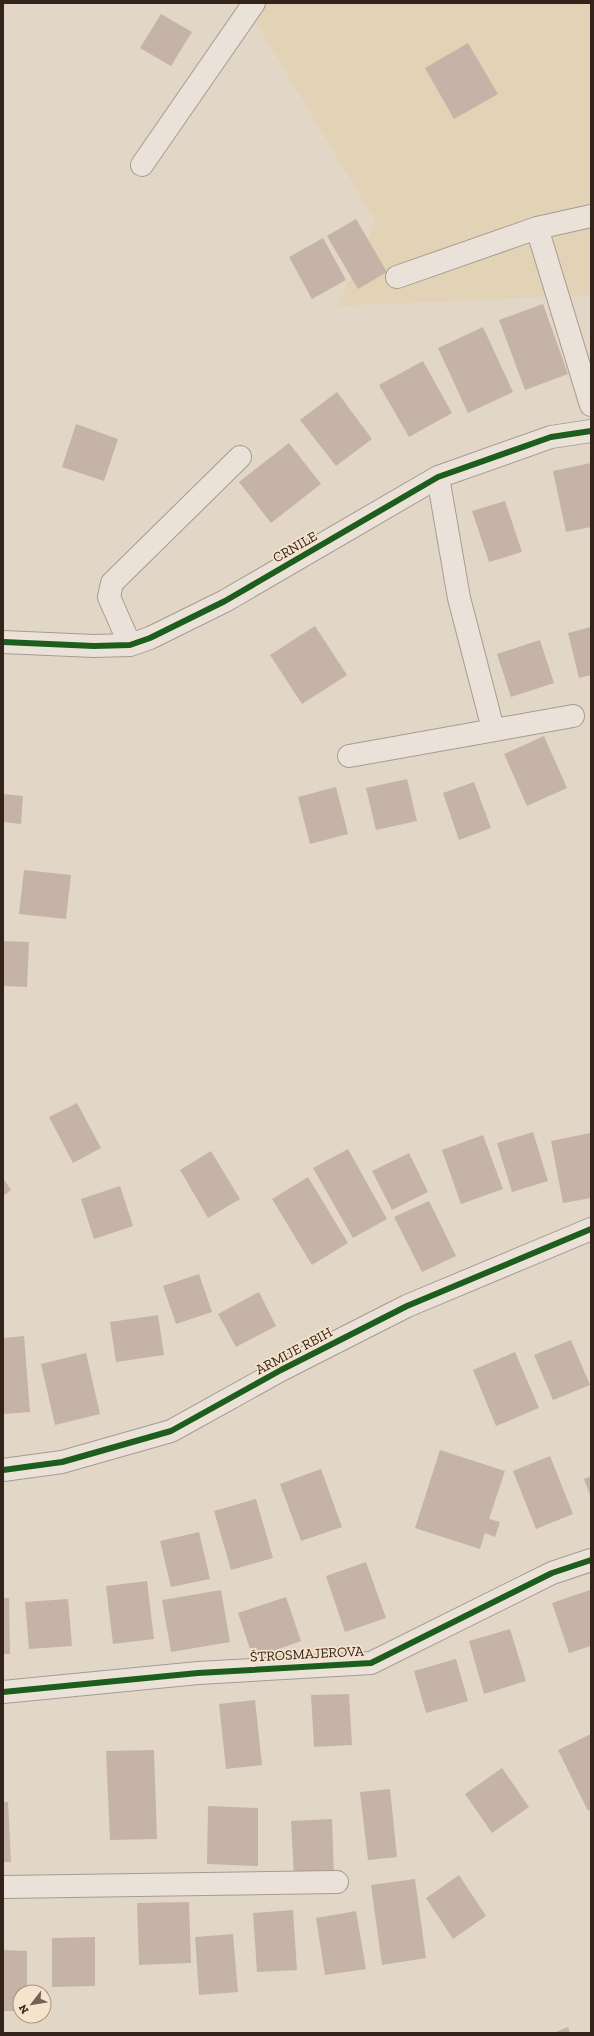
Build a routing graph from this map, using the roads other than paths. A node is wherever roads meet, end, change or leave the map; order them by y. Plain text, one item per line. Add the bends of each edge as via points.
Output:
1 (254, 3) edge
2 (142, 165) dead end
3 (591, 216) edge
4 (537, 228) junction
5 (397, 277) dead end
6 (591, 405) edge
7 (591, 430) edge
8 (240, 457) dead end
9 (438, 477) junction
10 (3, 642) edge
11 (130, 645) junction
12 (573, 716) dead end
13 (493, 729) junction
14 (349, 756) dead end
15 (591, 1230) edge
16 (3, 1470) edge
17 (591, 1560) edge
18 (3, 1692) edge
19 (337, 1882) dead end
20 (3, 1887) edge

1 - 2 street
3 - 4 street
4 - 5 street
4 - 6 street
7 - 9 street, CRNILE via 551,437
8 - 11 street via 112,583 109,597
9 - 11 street, CRNILE via 225,601 150,638
9 - 13 street via 459,598
10 - 11 street, CRNILE
12 - 13 street
13 - 14 street
15 - 16 street, ARMIJE RBIH via 407,1306 281,1370 171,1431 62,1462
17 - 18 street, ŠTROSMAJEROVA via 552,1573 371,1663 198,1673
19 - 20 street

